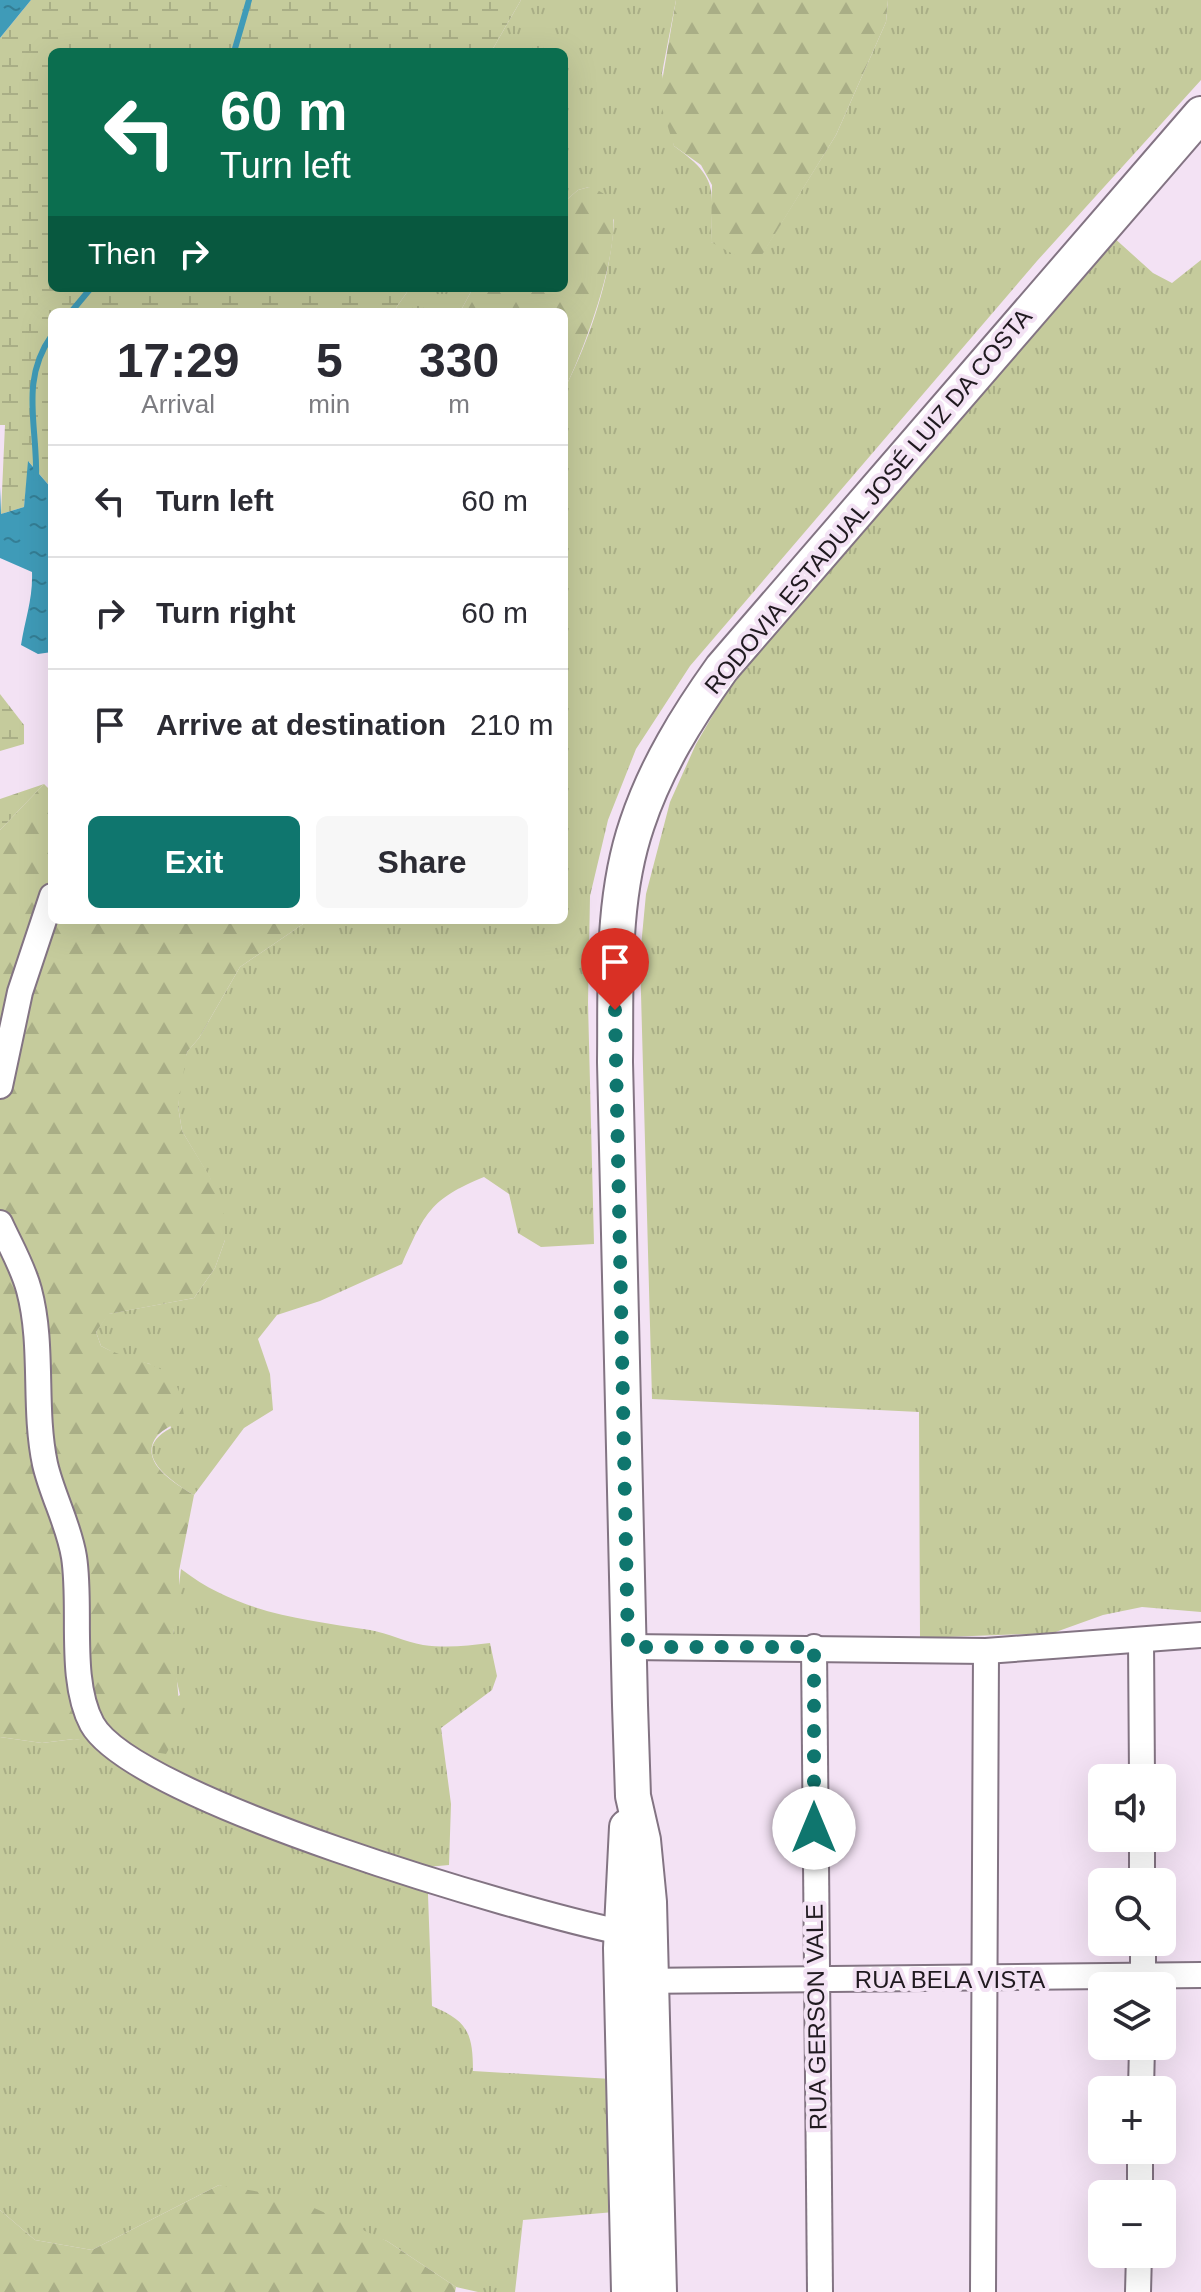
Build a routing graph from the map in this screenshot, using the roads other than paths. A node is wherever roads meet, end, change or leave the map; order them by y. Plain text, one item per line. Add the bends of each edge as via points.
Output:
1 (1201, 114) edge
2 (48, 908) edge
3 (0, 1086) edge
4 (0, 1223) edge
5 (1201, 1635) edge
6 (1141, 1640) junction
7 (628, 1647) junction
8 (814, 1647) junction
9 (986, 1651) junction
10 (1142, 1764) edge
11 (633, 1796) junction
12 (621, 1932) junction
13 (1201, 1975) edge
14 (1176, 1978) edge
15 (814, 1980) junction
16 (983, 1980) junction
17 (636, 1981) junction
18 (1088, 1981) edge
19 (1139, 2268) edge
20 (629, 2292) edge
21 (659, 2292) edge
22 (820, 2292) edge
23 (983, 2292) edge
24 (1138, 2292) edge

1 - 7 main road, RODOVIA ESTADUAL JOSÉ LUIZ DA COSTA via 722,668 672,742 636,826 623,882 616,958
2 - 3 street via 20,992
4 - 12 street via 29,1289 45,1465 74,1553 79,1677 93,1726 120,1754 173,1783 314,1843
5 - 6 street
6 - 9 street
6 - 10 street
7 - 8 street
7 - 11 main road, RODOVIA ESTADUAL JOSÉ LUIZ DA COSTA
8 - 9 street
8 - 15 street, RUA GERSON VALE
9 - 16 street
11 - 12 main road via 624,1841
11 - 17 main road via 648,1887
12 - 17 main road
13 - 14 street, RUA BELA VISTA
15 - 16 street, RUA BELA VISTA
15 - 17 street, RUA BELA VISTA
15 - 22 street, RUA GERSON VALE
16 - 18 street, RUA BELA VISTA
16 - 23 street
17 - 20 main road
17 - 21 main road
19 - 24 street

